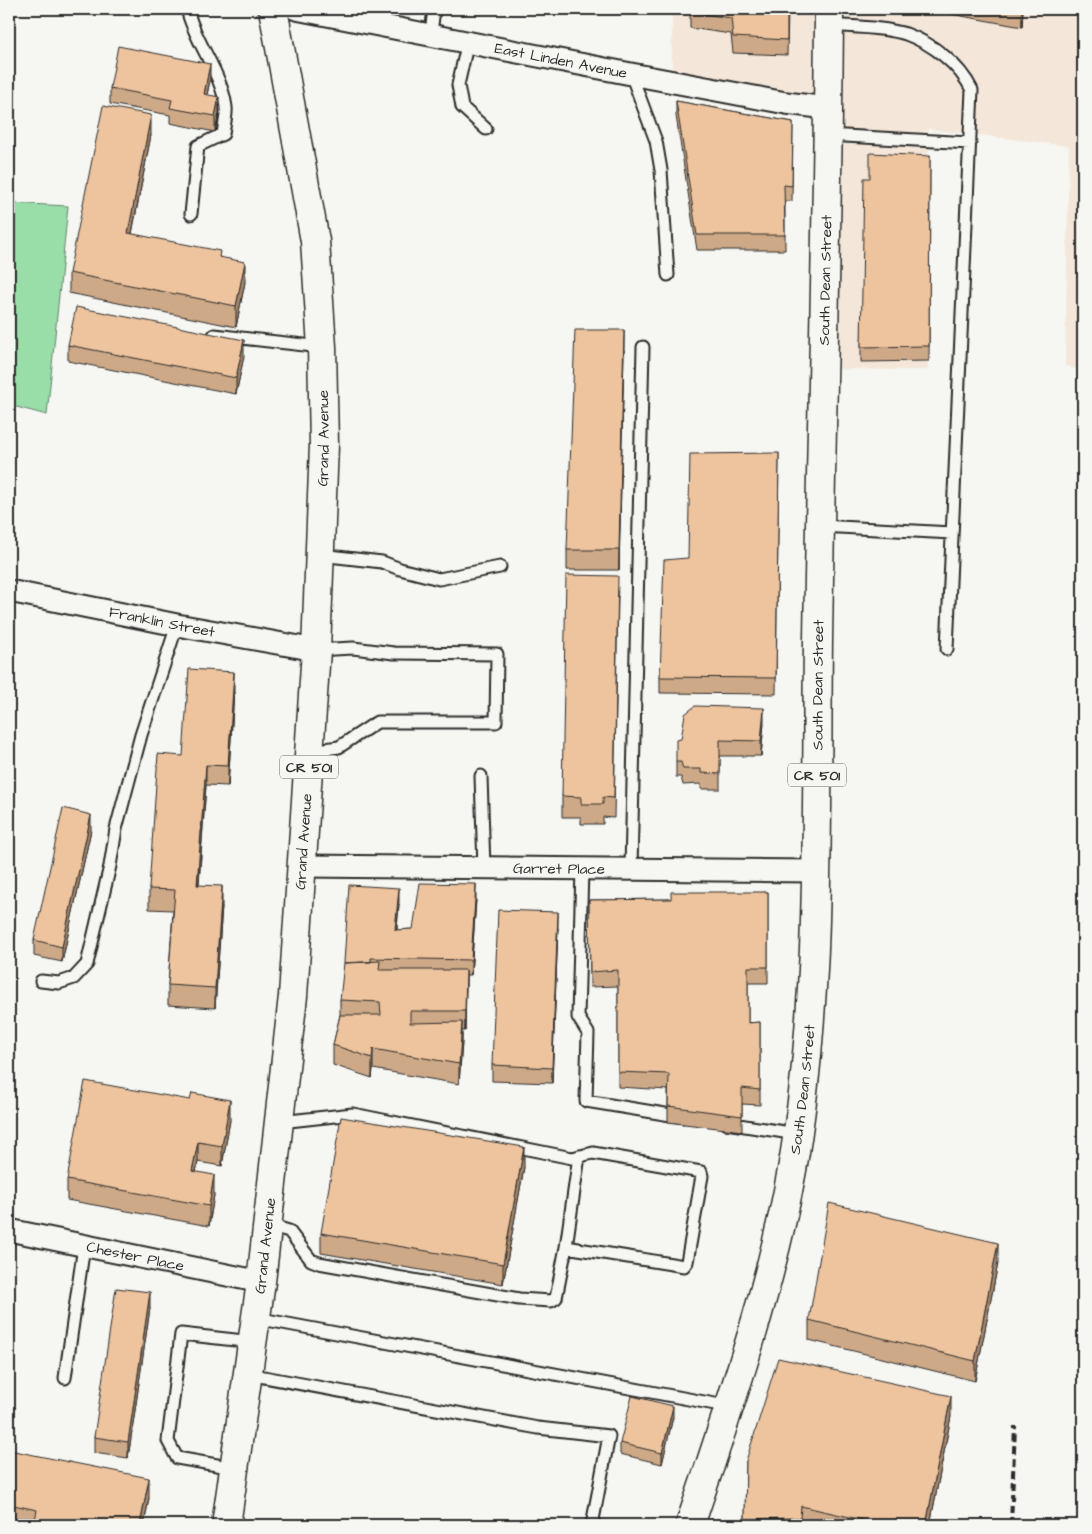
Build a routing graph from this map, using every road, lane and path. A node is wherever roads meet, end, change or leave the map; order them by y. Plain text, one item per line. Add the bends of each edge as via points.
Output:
1 (187, 9) edge
2 (273, 9) edge
3 (296, 9) edge
4 (434, 9) edge
5 (829, 17) edge
6 (431, 34) junction
7 (468, 41) junction
8 (631, 74) junction
9 (827, 108) junction
10 (486, 130) dead end
11 (826, 134) junction
12 (970, 143) junction
13 (191, 214) dead end
14 (668, 275) dead end
15 (202, 333) edge
16 (322, 346) junction
17 (643, 347) dead end
18 (820, 526) junction
19 (952, 533) junction
20 (320, 555) junction
21 (500, 566) dead end
22 (9, 591) edge
23 (177, 625) junction
24 (316, 650) junction
25 (947, 650) dead end
26 (310, 751) junction
27 (482, 776) dead end
28 (303, 866) junction
29 (484, 868) junction
30 (582, 869) junction
31 (631, 869) junction
32 (816, 871) junction
33 (41, 981) dead end
34 (692, 1118) edge
35 (712, 1121) edge
36 (280, 1122) junction
37 (798, 1134) junction
38 (579, 1156) junction
39 (268, 1225) junction
40 (9, 1230) edge
41 (84, 1246) junction
42 (566, 1247) junction
43 (261, 1282) junction
44 (254, 1330) junction
45 (248, 1374) junction
46 (65, 1378) dead end
47 (731, 1407) junction
48 (234, 1468) junction
49 (226, 1525) edge
50 (592, 1525) edge
51 (690, 1525) edge

1 - 13 lane via 192,27 220,83 226,108 223,134 198,146
2 - 16 main road, Grand Avenue / CR 501 via 315,241
3 - 6 street, East Linden Avenue
4 - 6 lane
5 - 9 main road, South Dean Street / CR 501
5 - 12 lane via 905,34 941,53 964,75 972,90
6 - 7 street, East Linden Avenue
7 - 8 street, East Linden Avenue
7 - 10 lane via 458,85 462,107
8 - 9 street, East Linden Avenue
8 - 14 lane via 656,141
9 - 11 main road, South Dean Street / CR 501
11 - 12 lane
11 - 18 main road, South Dean Street / CR 501
12 - 19 lane
15 - 16 lane
16 - 20 main road, Grand Avenue / CR 501 via 324,445
17 - 31 lane
18 - 19 lane
18 - 32 main road, South Dean Street / CR 501
19 - 25 lane
20 - 21 lane via 382,562 439,578
20 - 24 main road, Grand Avenue / CR 501
22 - 23 street, Franklin Street
23 - 24 street, Franklin Street
23 - 33 lane via 141,735 116,829 87,964 74,978 59,983
24 - 26 main road, Grand Avenue / CR 501
24 - 26 lane via 353,648 394,653 497,654 496,722 376,722 339,747
26 - 28 main road, Grand Avenue / CR 501
27 - 29 lane
28 - 29 street, Garret Place
28 - 36 main road, Grand Avenue / CR 501
29 - 30 street, Garret Place
30 - 31 street, Garret Place
30 - 34 lane via 578,1017 588,1033 586,1101
31 - 32 street, Garret Place
32 - 37 main road, South Dean Street / CR 501 via 812,1015
35 - 37 lane
36 - 38 lane via 354,1114 572,1158
36 - 39 main road, Grand Avenue / CR 501
37 - 47 main road, South Dean Street / CR 501 via 786,1204 760,1312
38 - 42 lane
38 - 42 lane via 602,1154 697,1170 702,1176 684,1266
39 - 42 lane via 289,1231 311,1260 319,1263 519,1299 551,1301 556,1298
39 - 43 main road, Grand Avenue / CR 501
40 - 41 street, Chester Place
41 - 43 street, Chester Place
41 - 46 lane
43 - 44 main road, Grand Avenue / CR 501
44 - 45 main road, Grand Avenue / CR 501
44 - 47 lane
44 - 48 lane via 181,1334 168,1441 177,1458
45 - 48 main road, Grand Avenue / CR 501
45 - 50 lane via 538,1428 609,1436
47 - 51 main road, South Dean Street / CR 501
48 - 49 main road, Grand Avenue / CR 501

